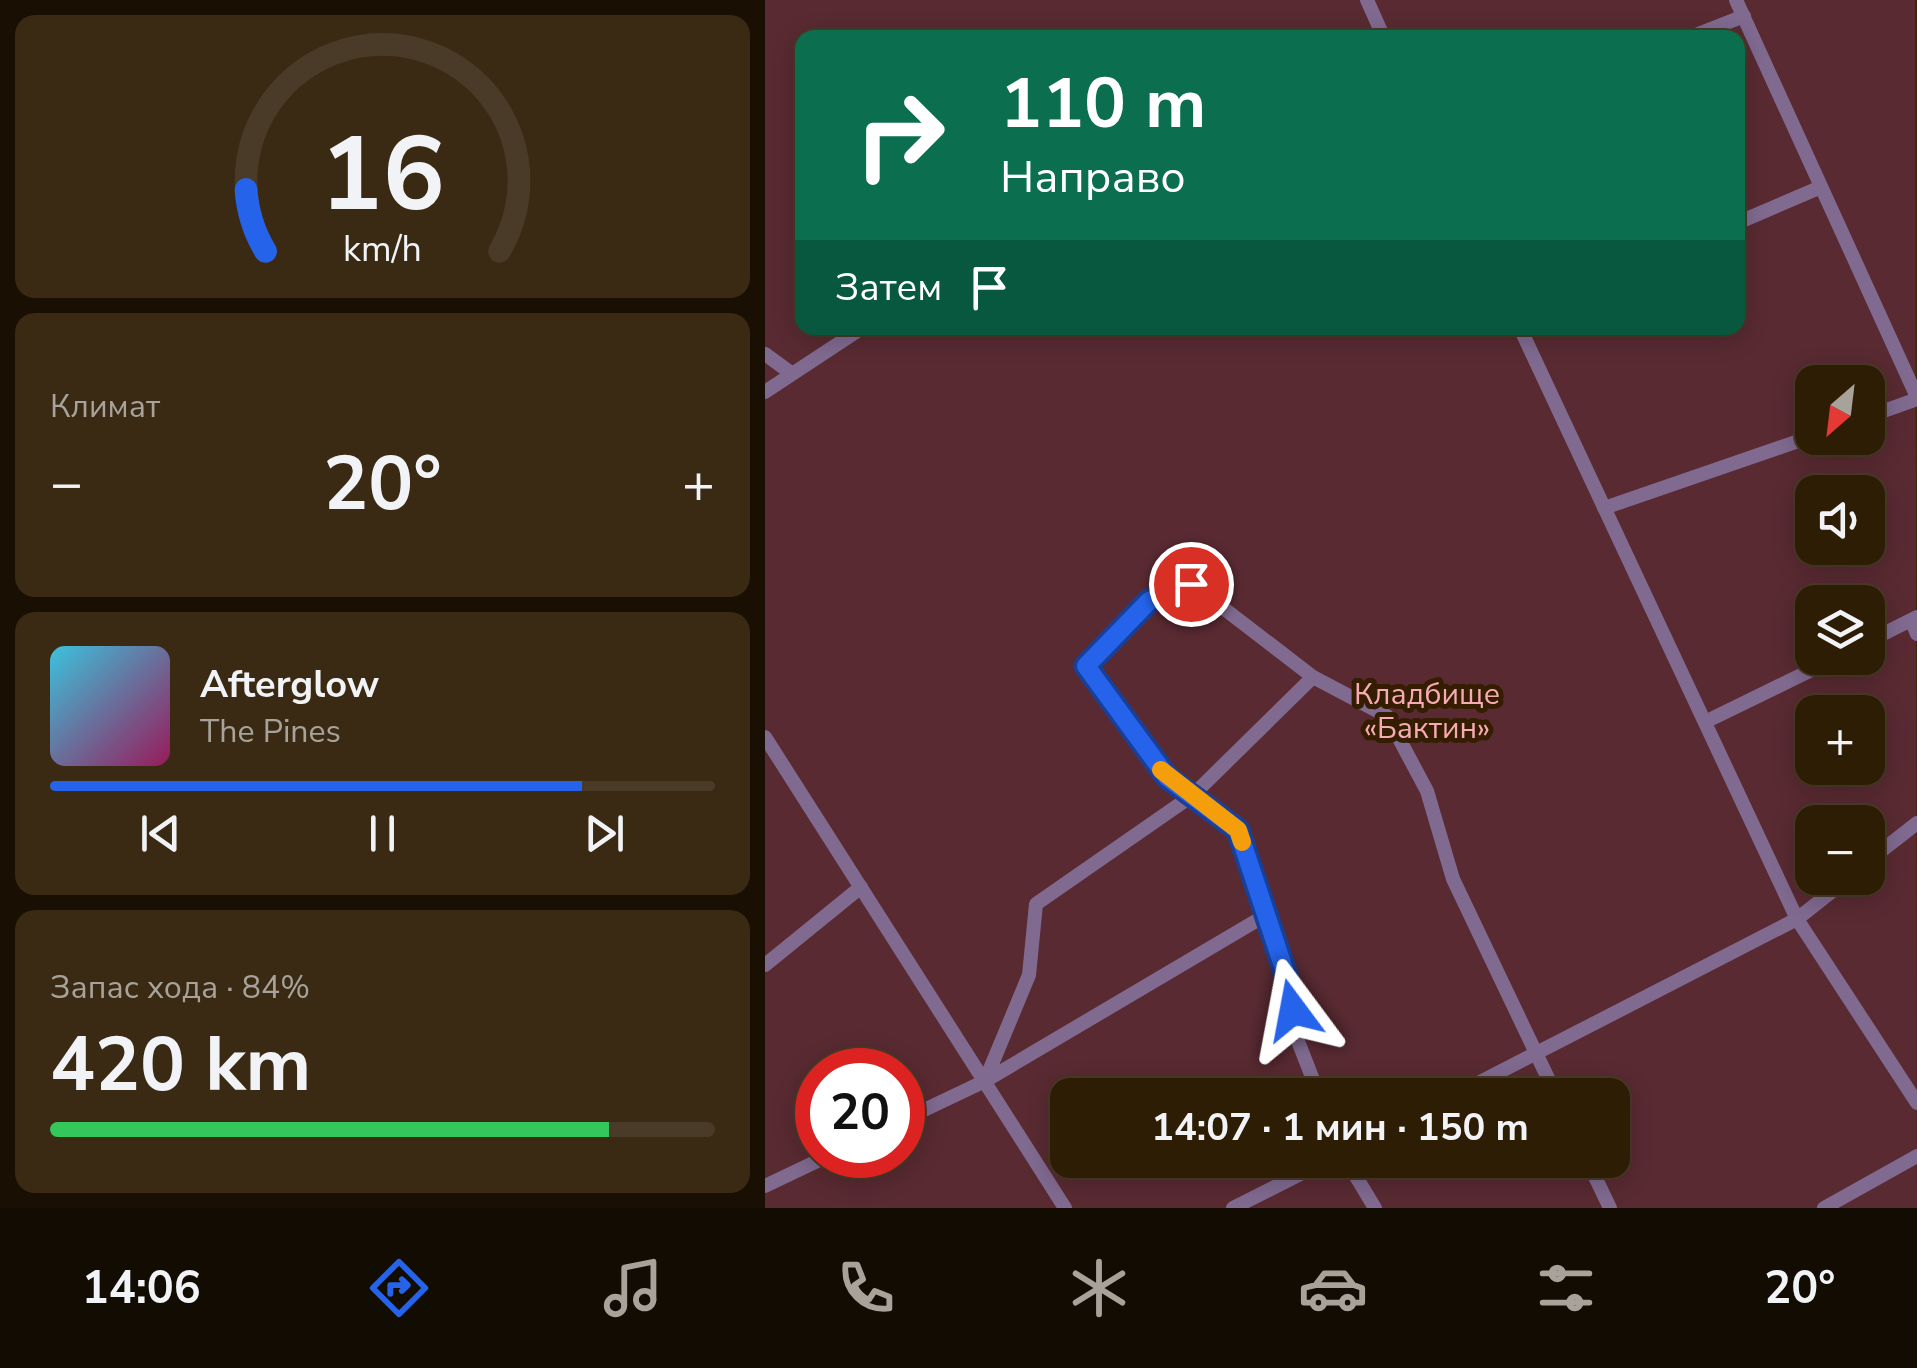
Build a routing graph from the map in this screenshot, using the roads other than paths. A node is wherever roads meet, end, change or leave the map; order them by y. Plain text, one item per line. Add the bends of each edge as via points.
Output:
1 (1367, 0) edge
2 (1737, 0) edge
3 (1744, 16) junction
4 (1380, 30) edge
5 (1708, 30) edge
6 (1821, 187) junction
7 (1745, 219) edge
8 (851, 335) edge
9 (1523, 335) edge
10 (765, 354) edge
11 (791, 372) junction
12 (765, 392) edge
13 (1917, 398) edge
14 (1885, 410) edge
15 (1795, 442) edge
16 (1604, 508) junction
17 (1915, 624) edge
18 (1885, 635) edge
19 (1801, 675) edge
20 (1313, 677) junction
21 (1705, 722) junction
22 (768, 749) edge
23 (1193, 795) junction
24 (1917, 823) edge
25 (1885, 848) edge
26 (861, 887) junction
27 (1827, 895) edge
28 (1266, 916) junction
29 (1797, 919) junction
30 (765, 965) edge
31 (1537, 1054) junction
32 (1312, 1078) edge
33 (1489, 1078) edge
34 (1548, 1078) edge
35 (985, 1081) junction
36 (1917, 1103) edge
37 (925, 1110) edge
38 (1917, 1156) edge
39 (795, 1172) edge
40 (1292, 1178) edge
41 (1357, 1178) edge
42 (1596, 1178) edge
43 (765, 1186) edge
44 (1065, 1208) edge
45 (1233, 1208) edge
46 (1375, 1208) edge
47 (1610, 1208) edge
48 (1824, 1208) edge

1 - 4 lane
2 - 3 lane
3 - 5 lane
3 - 6 lane
6 - 7 lane
6 - 13 lane
8 - 11 lane
9 - 16 lane
10 - 11 lane
11 - 12 lane
13 - 14 lane
15 - 16 lane
16 - 21 lane
17 - 18 lane
19 - 21 lane
20 - 23 lane
20 - 23 lane via 1191,584 1149,601 1086,666 1167,777
20 - 31 lane via 1387,716 1427,790 1453,879
21 - 29 lane
22 - 26 lane
23 - 28 lane via 1238,830
23 - 35 lane via 1036,904 1029,974
24 - 25 lane
26 - 30 lane
26 - 35 lane
27 - 29 lane
28 - 32 lane
28 - 35 lane
29 - 31 lane
29 - 36 lane
31 - 33 lane
31 - 34 lane
35 - 37 lane
35 - 44 lane
38 - 48 lane
39 - 43 lane
40 - 45 lane
41 - 46 lane
42 - 47 lane

